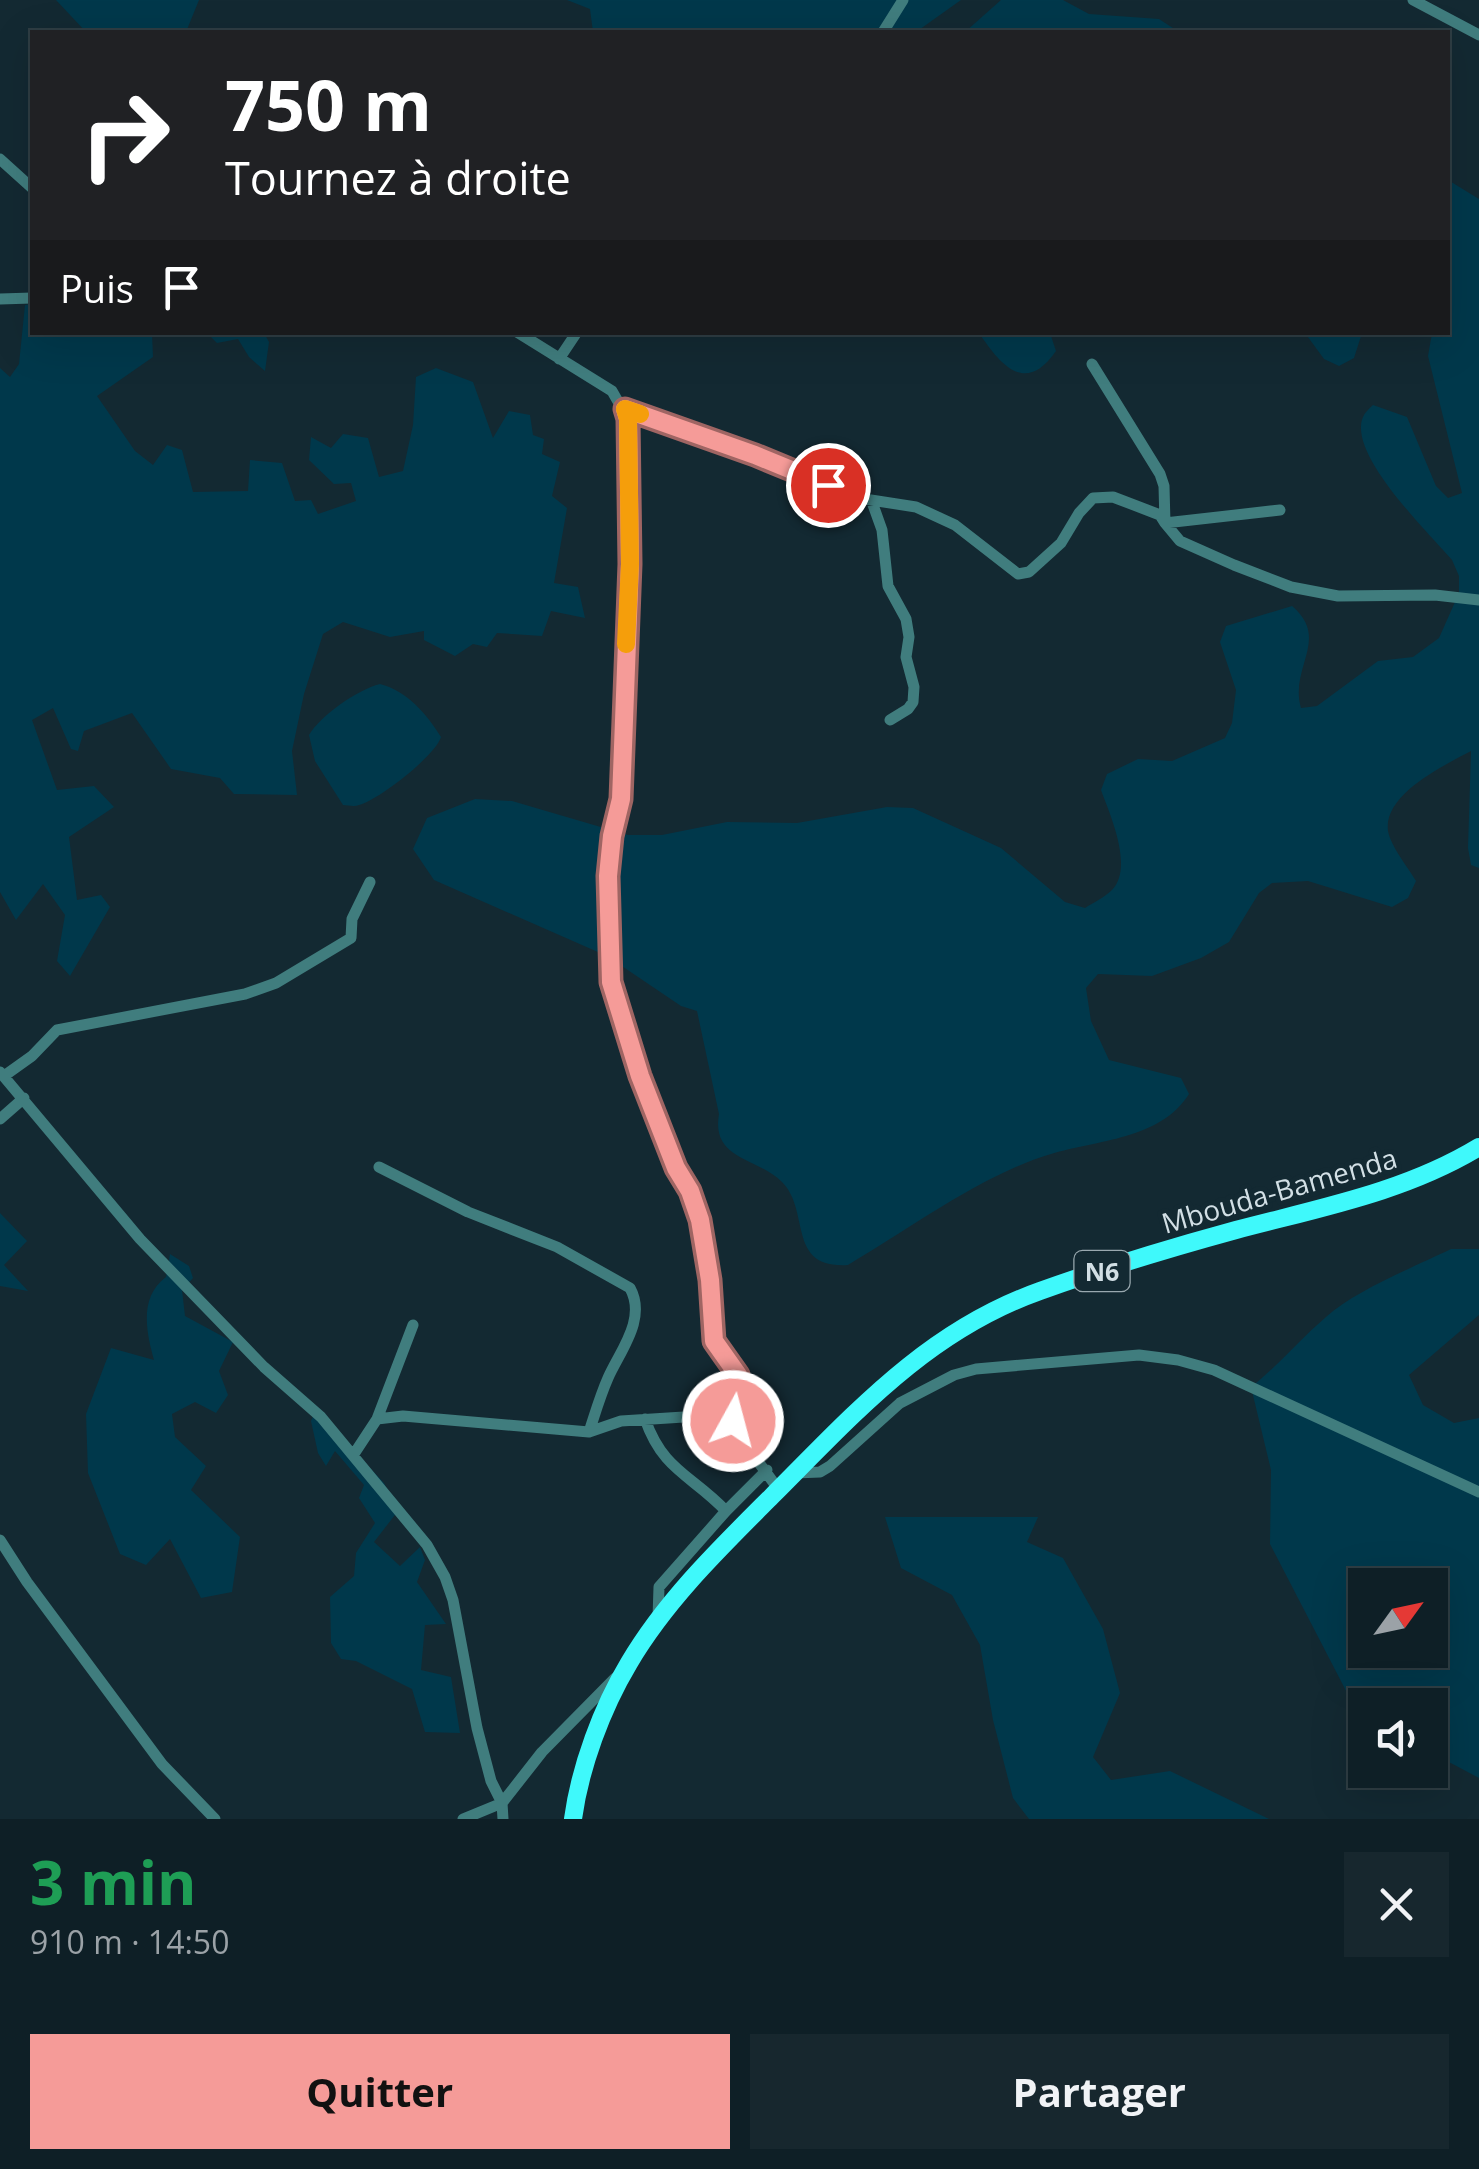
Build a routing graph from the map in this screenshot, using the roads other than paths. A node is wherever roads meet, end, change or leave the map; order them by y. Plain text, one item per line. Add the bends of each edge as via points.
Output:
1 (904, 0) edge
2 (1413, 0) edge
3 (884, 30) edge
4 (1479, 35) edge
5 (0, 159) edge
6 (30, 186) edge
7 (30, 298) edge
8 (0, 299) edge
9 (522, 335) edge
10 (575, 335) edge
11 (559, 359) junction
12 (1092, 364) dead end
13 (625, 409) junction
14 (872, 502) junction
15 (1280, 510) dead end
16 (1165, 523) junction
17 (1479, 600) edge
18 (890, 720) dead end
19 (370, 882) dead end
20 (2, 1074) edge
21 (24, 1098) junction
22 (0, 1119) edge
23 (1479, 1148) edge
24 (379, 1168) dead end
25 (414, 1326) dead end
26 (731, 1414) junction
27 (378, 1419) junction
28 (645, 1419) junction
29 (589, 1432) junction
30 (354, 1454) junction
31 (768, 1470) junction
32 (794, 1473) junction
33 (779, 1490) junction
34 (1479, 1492) edge
35 (726, 1511) junction
36 (0, 1540) edge
37 (658, 1620) junction
38 (626, 1666) junction
39 (502, 1804) junction
40 (215, 1819) edge
41 (463, 1819) edge
42 (503, 1819) edge
43 (573, 1819) edge

1 - 3 street
2 - 4 street
5 - 6 street
7 - 8 street
9 - 11 street
10 - 11 street
11 - 13 street via 612,391
12 - 16 street via 1160,474
13 - 14 street
13 - 26 street via 630,564 621,799 608,876 611,982 640,1076 700,1220 714,1341 738,1375 742,1393
14 - 16 street via 916,507 955,525 1024,575 1061,543 1094,498 1114,497 1160,514
14 - 18 street via 888,586 906,619 914,686 913,702
15 - 16 street
16 - 17 street via 1180,541 1291,586 1338,596
19 - 20 street via 352,920 352,938 276,982 183,1008 57,1030
20 - 21 street
21 - 22 street
21 - 30 street via 140,1238
23 - 32 highway, Mbouda-Bamenda / N6 via 1369,1196 1116,1266 982,1318 891,1378
24 - 29 street via 557,1246 630,1288 634,1324
25 - 27 street
26 - 28 street
26 - 31 street via 740,1437
27 - 29 street
27 - 30 street
28 - 29 street
28 - 35 street via 667,1462
30 - 39 street via 445,1576 477,1728
31 - 33 street
31 - 35 street
32 - 33 highway, Mbouda-Bamenda / N6
32 - 34 street via 830,1466 900,1403 954,1374 1139,1354 1214,1370
33 - 37 highway, Mbouda-Bamenda / N6
35 - 37 street via 659,1587
36 - 40 street via 162,1764
37 - 38 highway, Mbouda-Bamenda / N6
38 - 39 street via 542,1752
38 - 43 highway, Mbouda-Bamenda / N6 via 592,1745
39 - 41 street
39 - 42 street

